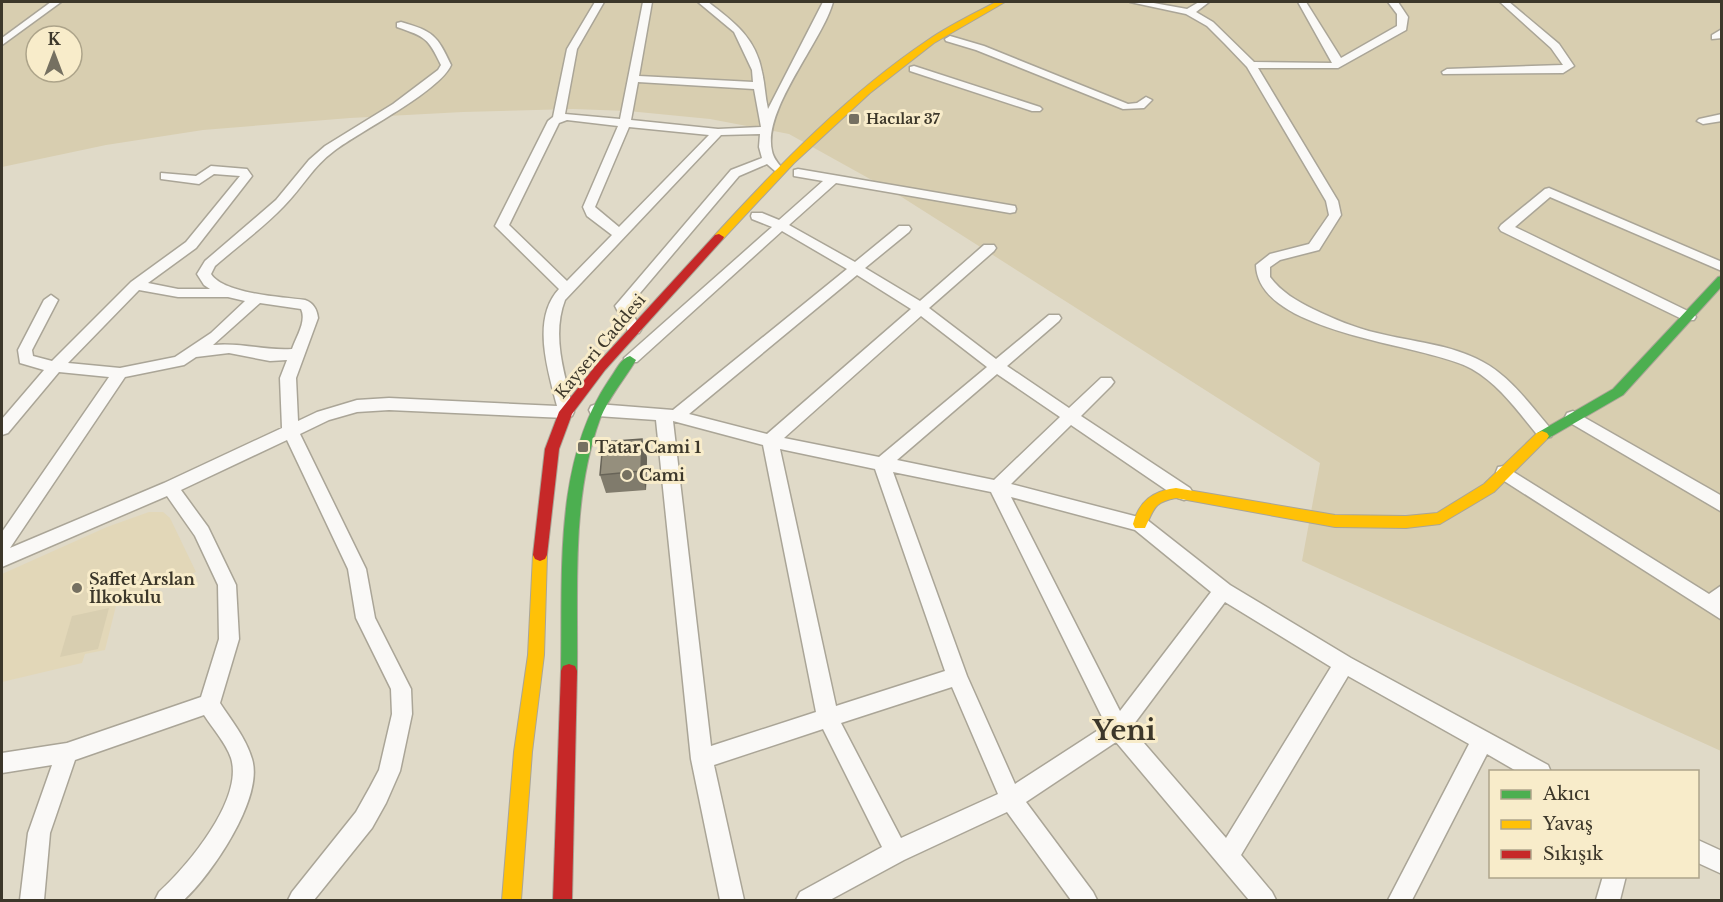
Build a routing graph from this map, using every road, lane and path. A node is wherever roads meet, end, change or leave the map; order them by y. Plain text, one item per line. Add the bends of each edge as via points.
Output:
1 (56, 2) edge
2 (599, 2) edge
3 (647, 2) edge
4 (703, 2) edge
5 (828, 2) edge
6 (1135, 2) edge
7 (1205, 2) edge
8 (1302, 2) edge
9 (1393, 2) edge
10 (1504, 2) edge
11 (1006, 4) edge
12 (1189, 12) junction
13 (401, 25) dead end
14 (950, 39) junction
15 (2, 42) edge
16 (1338, 63) junction
17 (1251, 65) junction
18 (914, 69) junction
19 (1446, 72) dead end
20 (1344, 74) dead end
21 (633, 79) junction
22 (758, 86) junction
23 (1146, 100) dead end
24 (1036, 109) dead end
25 (1722, 117) edge
26 (559, 118) junction
27 (1703, 121) dead end
28 (625, 123) junction
29 (768, 130) junction
30 (718, 132) junction
31 (768, 159) junction
32 (778, 171) junction
33 (798, 173) junction
34 (165, 176) dead end
35 (833, 179) junction
36 (1010, 209) dead end
37 (757, 216) junction
38 (782, 226) junction
39 (904, 229) dead end
40 (620, 234) junction
41 (741, 234) dead end
42 (989, 248) dead end
43 (1722, 267) edge
44 (856, 268) junction
45 (710, 269) dead end
46 (1722, 279) edge
47 (136, 285) junction
48 (568, 290) junction
49 (227, 293) junction
50 (258, 297) junction
51 (51, 300) dead end
52 (921, 310) junction
53 (1689, 317) junction
54 (1054, 318) dead end
55 (634, 330) junction
56 (297, 354) junction
57 (188, 355) junction
58 (632, 358) junction
59 (56, 366) junction
60 (996, 366) junction
61 (120, 373) junction
62 (1106, 382) dead end
63 (597, 410) junction
64 (566, 412) junction
65 (1070, 415) junction
66 (670, 416) junction
67 (1573, 417) junction
68 (2, 429) edge
69 (290, 430) junction
70 (1545, 433) junction
71 (770, 441) junction
72 (882, 464) junction
73 (1504, 472) junction
74 (997, 487) junction
75 (170, 488) junction
76 (1184, 493) junction
77 (1722, 505) edge
78 (1140, 524) junction
79 (2, 546) edge
80 (2, 560) edge
81 (1223, 591) junction
82 (1718, 603) edge
83 (1344, 664) junction
84 (957, 676) junction
85 (209, 704) junction
86 (828, 719) junction
87 (1118, 729) junction
88 (1482, 741) junction
89 (67, 753) junction
90 (702, 759) junction
91 (2, 763) edge
92 (1538, 770) edge
93 (1011, 799) junction
94 (896, 852) junction
95 (1699, 852) edge
96 (1227, 857) junction
97 (1722, 863) edge
98 (1614, 878) edge
99 (32, 900) edge
100 (167, 900) edge
101 (300, 900) edge
102 (511, 900) edge
103 (562, 900) edge
104 (732, 900) edge
105 (808, 900) edge
106 (1085, 900) edge
107 (1264, 900) edge
108 (1400, 900) edge
109 (1608, 900) edge

1 - 15 street
2 - 26 street via 572,49
3 - 21 street
4 - 22 street via 738,30 757,70
5 - 29 street via 791,73
6 - 12 street
7 - 12 street
8 - 16 street
9 - 16 street via 1403,16 1402,28
10 - 19 street via 1555,46 1569,66
11 - 14 main road, Kayseri Caddesi
11 - 32 main road, Kayseri Caddesi via 922,47
12 - 17 street via 1210,24
13 - 49 street via 435,40 446,68 397,106 328,149 280,203 210,264 205,278
14 - 18 main road, Kayseri Caddesi
14 - 23 street via 980,48 1038,77 1127,107 1140,106
16 - 17 street
16 - 20 street
17 - 70 street via 1332,201 1335,216 1314,247 1275,257 1263,265 1262,278 1267,286 1292,304 1361,334 1438,351 1475,364 1492,374
18 - 24 street
18 - 33 main road, Kayseri Caddesi
21 - 22 street
21 - 28 street
22 - 29 street
25 - 27 street
26 - 28 street
26 - 48 street via 553,122 502,226
28 - 30 street
28 - 40 street via 589,207
29 - 30 street
29 - 31 street
30 - 40 street
31 - 32 street
31 - 55 street via 735,174 622,306
32 - 55 main road, Kayseri Caddesi
33 - 35 street
33 - 37 main road, Kayseri Caddesi
34 - 47 street via 199,180 211,170 243,172 246,176 191,245
35 - 36 street
35 - 38 street
37 - 38 street
37 - 41 main road, Kayseri Caddesi
38 - 44 street
38 - 58 street
39 - 44 street
40 - 48 street
42 - 52 street
43 - 53 street via 1549,192 1506,228
44 - 52 street
44 - 66 street
45 - 58 main road, Kayseri Caddesi
46 - 53 main road
47 - 49 street via 178,293
47 - 59 street
48 - 64 street via 554,307 552,358
49 - 50 street
50 - 56 street via 305,305 310,311
50 - 57 street via 216,336
51 - 59 street via 24,355 29,363
52 - 60 street
52 - 71 street
53 - 67 main road via 1618,392
54 - 60 street
55 - 64 main road, Kayseri Caddesi
56 - 57 street via 270,356 216,348
56 - 69 street via 288,378
57 - 61 street via 179,361
58 - 63 main road, Kayseri Caddesi via 611,382
59 - 61 street
59 - 68 street
60 - 65 street
60 - 72 street
61 - 79 street
62 - 65 street
63 - 66 street
63 - 103 main road, Kayseri Caddesi via 583,447 573,533
64 - 69 street via 357,406
64 - 102 main road, Kayseri Caddesi via 552,449 547,482 536,655 523,752
65 - 74 street
65 - 76 street
66 - 71 street
66 - 90 street
67 - 70 main road
67 - 77 street
69 - 75 street
69 - 101 street via 357,569 366,618 401,689 402,714 389,771 378,795 364,820
70 - 73 main road
71 - 72 street
71 - 86 street
72 - 74 street
72 - 84 street
73 - 76 main road via 1489,488 1440,518 1406,522 1335,521
73 - 82 street
74 - 78 street
74 - 87 street
75 - 80 street
75 - 85 street via 202,532 227,585 229,639
76 - 78 main road via 1156,496 1141,513
78 - 81 street
81 - 83 street
81 - 87 street
83 - 88 street
83 - 96 street
84 - 86 street
84 - 93 street
85 - 89 street
85 - 100 street via 242,760 242,792 207,855
86 - 90 street
86 - 94 street
87 - 93 street
87 - 96 street
88 - 92 street
88 - 108 street
89 - 91 street
89 - 99 street via 39,833
90 - 104 street
93 - 94 street
93 - 106 street
94 - 105 street
95 - 97 street
96 - 107 street
98 - 109 street

